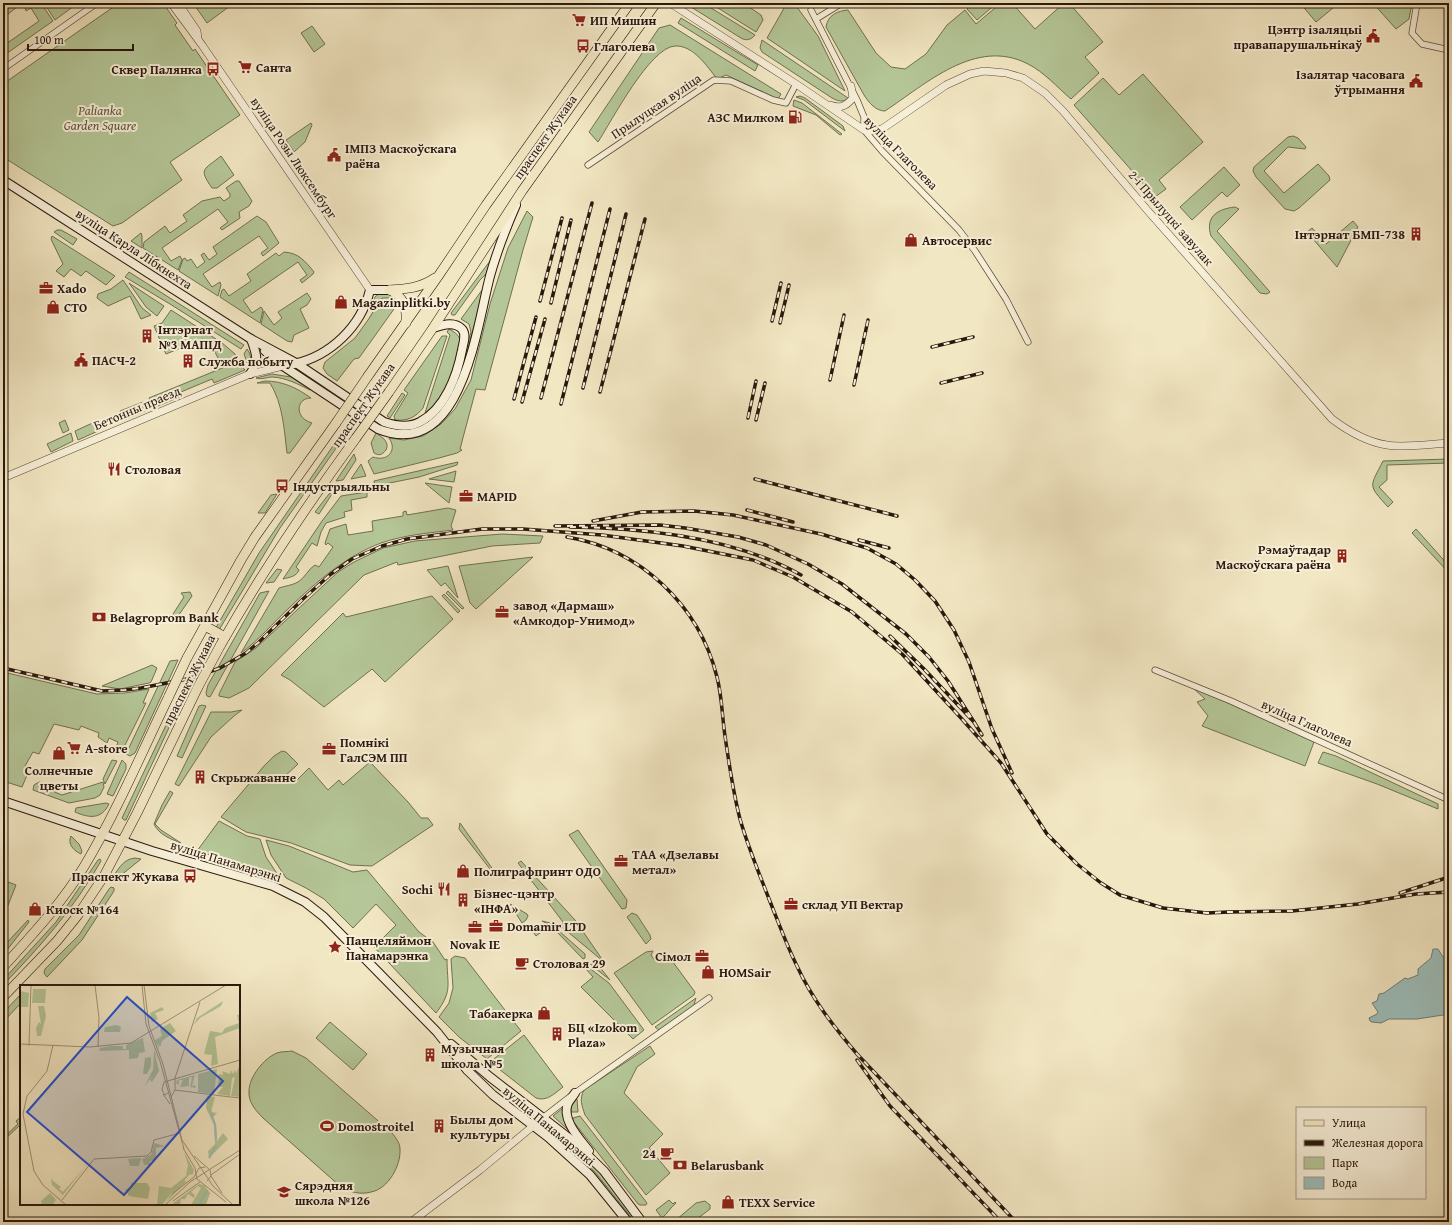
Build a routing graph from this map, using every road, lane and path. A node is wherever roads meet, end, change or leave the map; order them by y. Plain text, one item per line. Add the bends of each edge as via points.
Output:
1 (97, 3) edge
2 (171, 3) edge
3 (178, 3) edge
4 (630, 3) edge
5 (656, 3) edge
6 (670, 3) edge
7 (842, 3) edge
8 (1417, 3) edge
9 (811, 10) dead end
10 (816, 19) junction
11 (198, 39) junction
12 (1449, 50) edge
13 (3, 69) edge
14 (796, 84) junction
15 (850, 86) junction
16 (826, 104) junction
17 (864, 130) junction
18 (588, 164) dead end
19 (3, 180) edge
20 (522, 191) junction
21 (439, 275) junction
22 (370, 290) junction
23 (389, 290) junction
24 (406, 323) junction
25 (433, 328) junction
26 (251, 339) junction
27 (1028, 342) dead end
28 (311, 359) junction
29 (296, 364) junction
30 (283, 366) junction
31 (250, 374) junction
32 (311, 374) junction
33 (299, 376) junction
34 (1449, 443) edge
35 (3, 478) edge
36 (205, 626) junction
37 (222, 642) junction
38 (1155, 670) dead end
39 (1449, 800) edge
40 (3, 801) edge
41 (102, 833) junction
42 (123, 840) junction
43 (3, 967) edge
44 (3, 997) edge
45 (709, 998) dead end
46 (437, 1032) junction
47 (575, 1093) junction
48 (544, 1117) junction
49 (533, 1126) junction
50 (604, 1171) junction
51 (411, 1222) edge
52 (628, 1222) edge
53 (642, 1222) edge

1 - 13 street
2 - 11 street, вуліца Розы Люксембург
3 - 11 street, вуліца Розы Люксембург via 197,31
4 - 21 main road, праспект Жукава
5 - 20 main road, праспект Жукава
6 - 14 street, вуліца Глаголева
7 - 10 street
8 - 12 street via 1412,33 1422,44
9 - 10 street
10 - 15 street
11 - 22 street, вуліца Розы Люксембург
14 - 16 street, вуліца Глаголева
14 - 18 street, Прылуцкая вуліца via 786,103 773,100 731,81 714,80
15 - 16 street via 852,98 846,105 836,107
15 - 17 street via 864,117
16 - 17 street, вуліца Глаголева
17 - 27 street, вуліца Глаголева via 959,230 1006,299
17 - 34 street, 2-і Прылуцкі завулак via 882,129 946,85 970,74 984,71 1006,72 1023,78 1045,93 1063,111 1332,419 1346,430 1389,446
19 - 26 main road, вуліца Карла Лібкнехта
20 - 25 main road, праспект Жукава
20 - 33 main road, вуліца Карла Лібкнехта via 498,248 463,382 436,421 423,430 408,434 391,434 378,429
21 - 23 main road via 418,287
21 - 24 main road, праспект Жукава
22 - 23 main road
22 - 28 main road via 359,317 344,336
23 - 24 main road via 398,294 404,303
24 - 36 main road, праспект Жукава, bridge via 255,537
25 - 32 main road, вуліца Карла Лібкнехта via 456,325 462,330 464,339 448,391 434,411 419,423 400,426 384,422
25 - 37 main road, праспект Жукава, bridge via 277,551
26 - 29 main road, вуліца Карла Лібкнехта
26 - 30 main road, вуліца Карла Лібкнехта
26 - 31 main road via 257,361
28 - 29 main road
28 - 32 main road
29 - 30 main road
29 - 32 main road, вуліца Карла Лібкнехта
29 - 33 main road via 295,369
30 - 31 street, Бетонны праезд
30 - 33 main road, вуліца Карла Лібкнехта
31 - 35 street, Бетонны праезд
36 - 37 main road
36 - 41 main road, праспект Жукава, bridge
37 - 42 main road, праспект Жукава, bridge
38 - 39 street, вуліца Глаголева via 1231,701
40 - 41 main road, вуліца Панамарэнкі
41 - 42 main road, вуліца Панамарэнкі
41 - 43 main road, праспект Жукава via 85,865 64,895
42 - 44 main road, праспект Жукава via 104,876 78,915 57,941
42 - 46 main road, вуліца Панамарэнкі via 152,851 274,886 305,902 324,917
45 - 47 street
46 - 48 main road, вуліца Панамарэнкі via 490,1077
46 - 49 main road, вуліца Панамарэнкі via 467,1070
47 - 48 street
47 - 50 main road via 568,1104 571,1126
48 - 49 street
48 - 50 main road, вуліца Панамарэнкі
49 - 51 street
49 - 52 main road, вуліца Панамарэнкі via 590,1175
50 - 53 main road, вуліца Панамарэнкі

